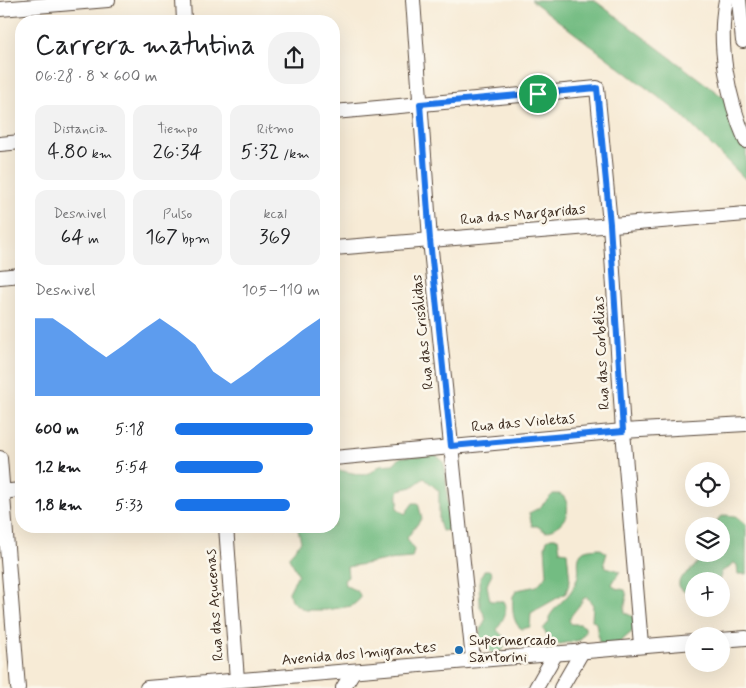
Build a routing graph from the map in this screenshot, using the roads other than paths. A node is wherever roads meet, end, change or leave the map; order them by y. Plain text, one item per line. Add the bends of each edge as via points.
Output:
1 (108, 0) edge
2 (183, 0) edge
3 (413, 0) edge
4 (726, 0) edge
5 (738, 0) edge
6 (0, 9) edge
7 (184, 15) edge
8 (744, 40) edge
9 (723, 45) junction
10 (420, 104) junction
11 (340, 111) edge
12 (746, 141) edge
13 (15, 143) edge
14 (0, 144) edge
15 (746, 214) edge
16 (610, 224) junction
17 (430, 240) junction
18 (340, 248) edge
19 (15, 276) edge
20 (0, 277) edge
21 (746, 424) edge
22 (623, 431) junction
23 (451, 446) junction
24 (340, 457) edge
25 (0, 458) edge
26 (15, 490) edge
27 (2, 491) edge
28 (226, 533) edge
29 (746, 638) edge
30 (730, 639) edge
31 (685, 643) edge
32 (642, 645) junction
33 (583, 650) junction
34 (556, 652) junction
35 (473, 660) junction
36 (353, 672) junction
37 (237, 680) junction
38 (18, 688) edge
39 (147, 688) edge
40 (343, 688) edge
41 (536, 688) edge
42 (562, 688) edge

1 - 6 street
2 - 7 street
3 - 10 street, Rua das Crisálidas
4 - 9 street
5 - 8 street
8 - 9 street
9 - 12 street via 734,115
10 - 11 street
10 - 16 street, Rua das Corbélias via 597,88
10 - 17 street, Rua das Crisálidas
13 - 14 street
15 - 16 street, Rua das Margaridas
16 - 17 street, Rua das Margaridas
16 - 22 street, Rua das Corbélias
17 - 18 street, Rua das Margaridas
17 - 23 street, Rua das Crisálidas
19 - 20 street
21 - 22 street, Rua das Violetas
22 - 23 street, Rua das Violetas
22 - 32 street, Rua das Corbélias
23 - 24 street, Rua das Violetas
23 - 35 street, Rua das Crisálidas
25 - 27 street
26 - 27 street
27 - 38 street
28 - 37 street, Rua das Açucenas
29 - 30 street
31 - 32 street, Avenida dos Imigrantes
32 - 33 street, Avenida dos Imigrantes
33 - 34 street, Avenida dos Imigrantes
33 - 42 street
34 - 35 street, Avenida dos Imigrantes
34 - 41 street
35 - 36 street, Avenida dos Imigrantes
36 - 37 street, Avenida dos Imigrantes
36 - 40 street
37 - 39 street, Avenida dos Imigrantes

